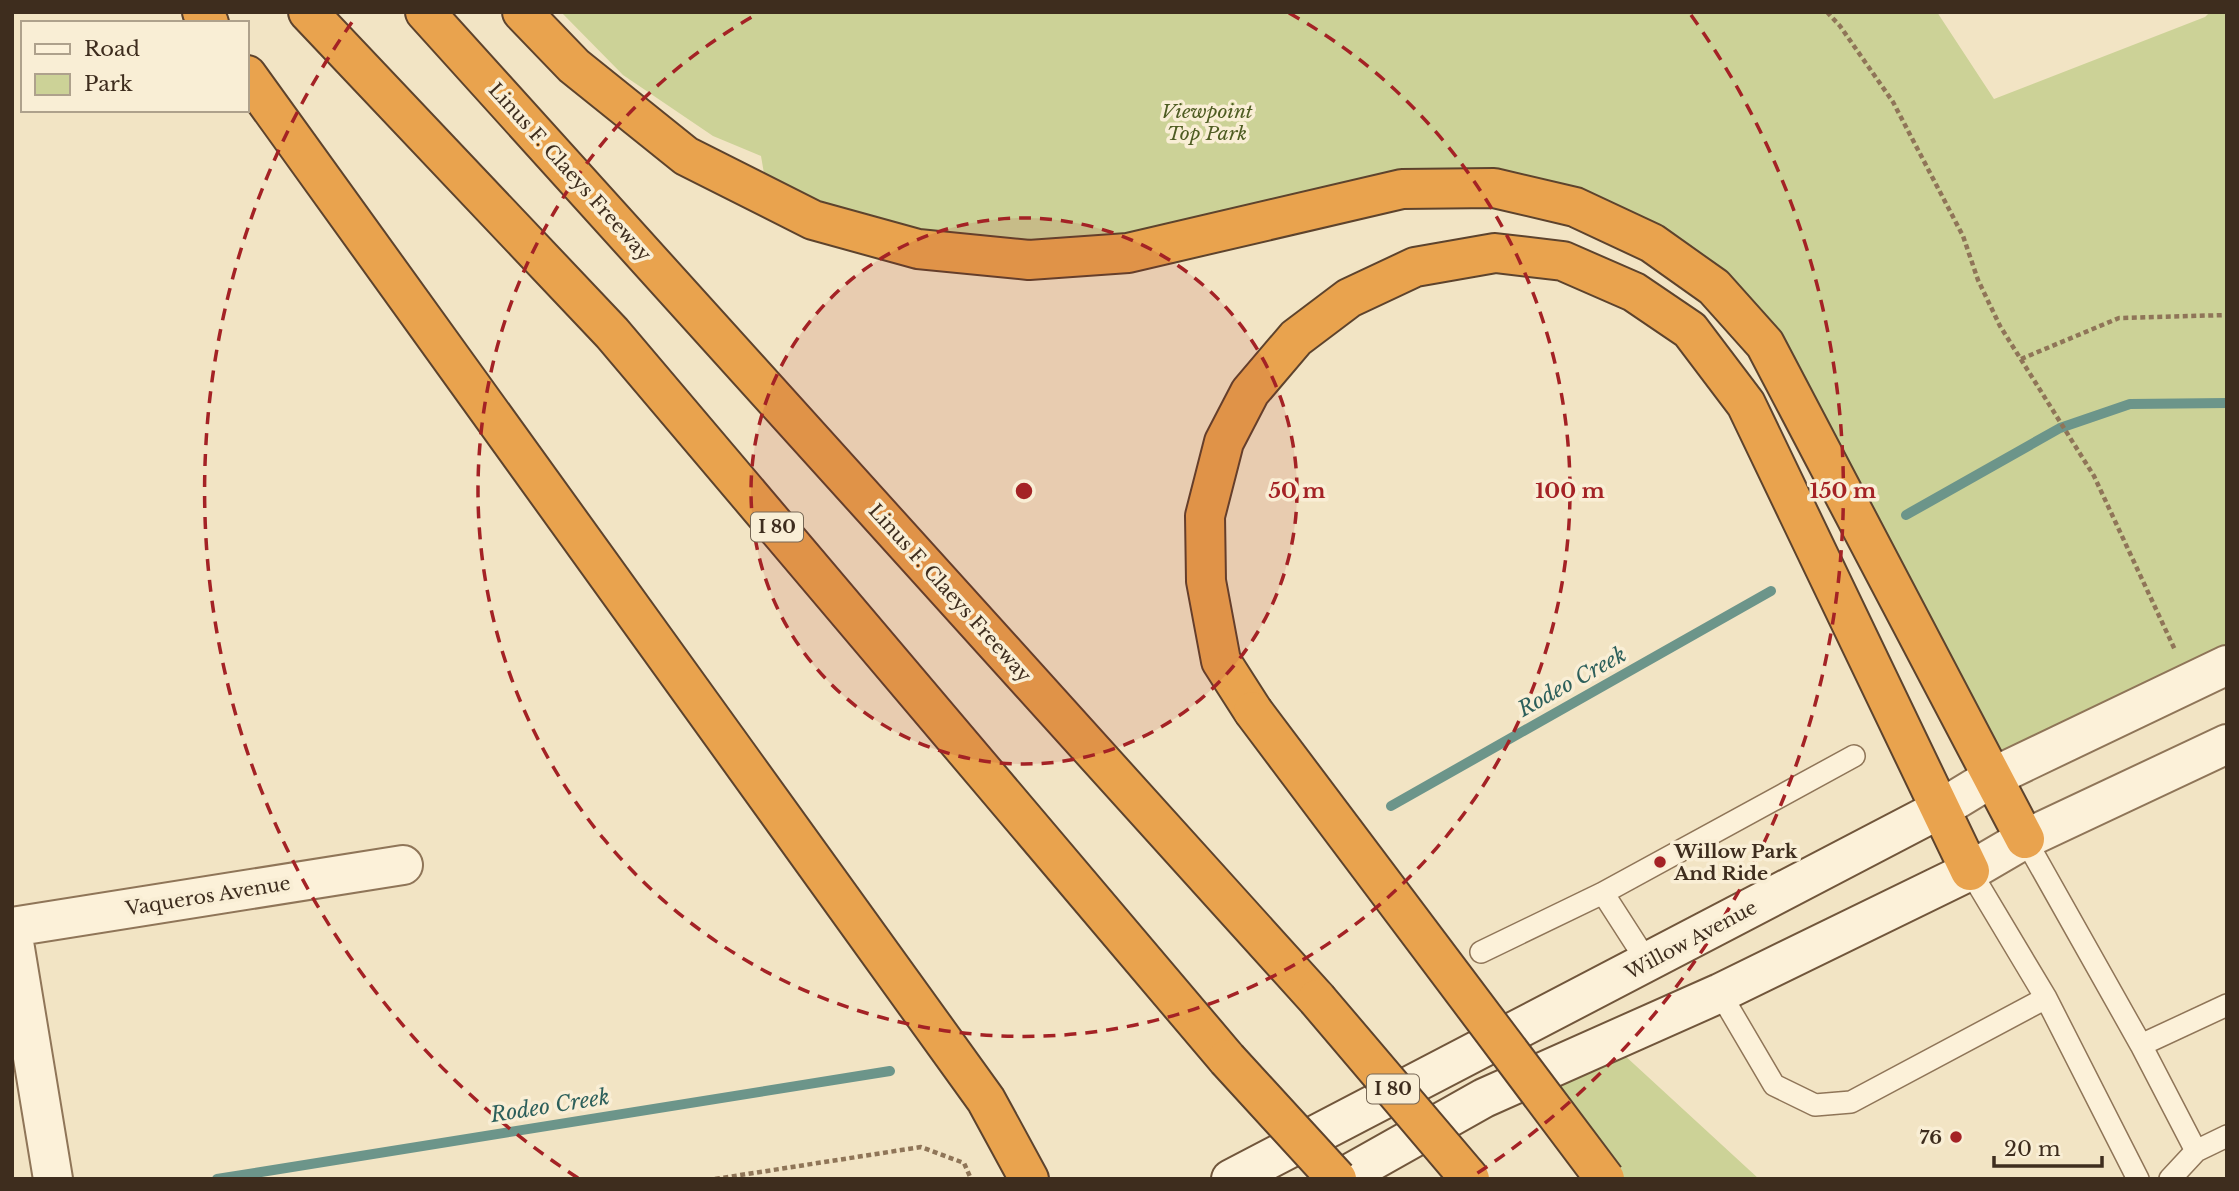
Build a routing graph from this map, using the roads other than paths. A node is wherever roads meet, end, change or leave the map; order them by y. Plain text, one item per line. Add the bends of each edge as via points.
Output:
1 (308, 12) edge
2 (425, 12) edge
3 (523, 12) edge
4 (248, 76) edge
5 (2227, 665) edge
6 (2227, 744) edge
7 (1854, 756) dead end
8 (1993, 777) junction
9 (1942, 808) junction
10 (2025, 839) junction
11 (403, 865) dead end
12 (1970, 871) junction
13 (1603, 893) junction
14 (12, 929) edge
15 (1481, 952) dead end
16 (1648, 963) junction
17 (1720, 993) junction
18 (2046, 998) junction
19 (2227, 1005) edge
20 (2141, 1045) junction
21 (2227, 1136) edge
22 (2196, 1151) junction
23 (53, 1179) edge
24 (1029, 1179) edge
25 (1231, 1179) edge
26 (1339, 1179) edge
27 (1470, 1179) edge
28 (1605, 1179) edge
29 (2138, 1179) edge
30 (2170, 1179) edge

1 - 26 highway, I 80, bridge via 612,333 1227,1059
2 - 27 highway, Linus F. Claeys Freeway / I 80, bridge via 1317,999
3 - 8 highway via 574,66 686,156 813,220 918,249 1029,260 1128,253 1402,189 1493,188 1575,207 1652,243 1714,287 1765,344
4 - 24 highway via 986,1100
5 - 8 main road, Willow Avenue
6 - 10 main road
7 - 13 lane
8 - 9 main road, Willow Avenue
8 - 10 highway
9 - 12 highway
9 - 16 main road, Willow Avenue
9 - 28 highway, bridge via 1746,404 1690,330 1634,292 1563,261 1494,253 1415,267 1349,298 1296,338 1250,392 1224,442 1205,516 1206,581 1221,661 1253,711
10 - 12 main road
10 - 20 lane
11 - 14 main road, Vaqueros Avenue
12 - 17 main road
12 - 18 lane
13 - 15 lane
13 - 16 lane
14 - 23 main road
16 - 25 main road, Willow Avenue
17 - 18 lane via 1774,1085 1815,1105 1851,1102
17 - 26 main road via 1484,1098
18 - 29 lane
19 - 20 lane
20 - 22 lane
21 - 22 lane
22 - 30 lane

